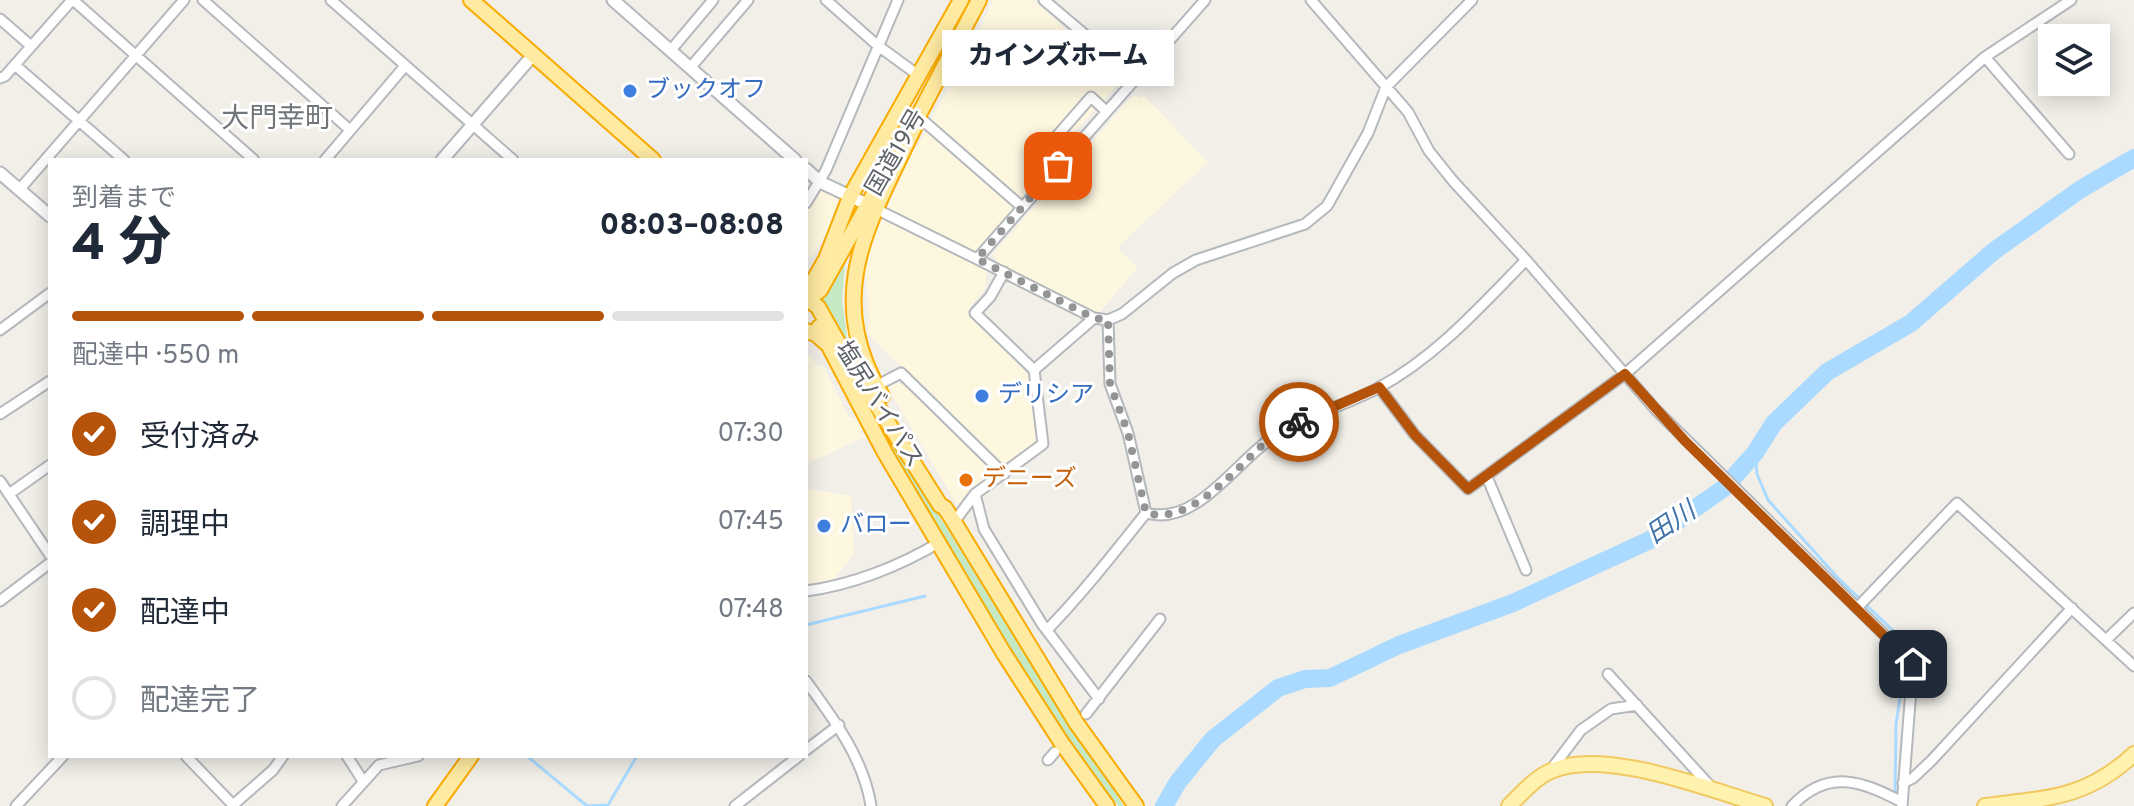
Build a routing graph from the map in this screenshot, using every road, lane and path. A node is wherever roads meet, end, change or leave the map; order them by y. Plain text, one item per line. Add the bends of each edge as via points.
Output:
1 (73, 0) edge
2 (184, 0) edge
3 (203, 0) edge
4 (331, 0) edge
5 (471, 0) edge
6 (613, 0) edge
7 (713, 0) edge
8 (748, 0) edge
9 (826, 0) edge
10 (898, 0) edge
11 (961, 0) edge
12 (979, 0) edge
13 (1044, 0) edge
14 (1205, 0) edge
15 (1311, 0) edge
16 (1472, 0) edge
17 (2071, 0) edge
18 (0, 19) edge
19 (877, 45) junction
20 (31, 46) junction
21 (671, 50) junction
22 (136, 55) junction
23 (533, 55) junction
24 (1985, 57) junction
25 (15, 65) junction
26 (405, 66) junction
27 (690, 68) junction
28 (918, 75) junction
29 (1135, 77) junction
30 (0, 78) edge
31 (1386, 87) junction
32 (934, 88) junction
33 (901, 105) junction
34 (1106, 111) junction
35 (919, 117) junction
36 (78, 120) junction
37 (473, 124) junction
38 (350, 130) junction
39 (2069, 154) dead end
40 (122, 158) edge
41 (252, 158) edge
42 (327, 158) edge
43 (444, 158) edge
44 (511, 158) edge
45 (651, 158) edge
46 (793, 158) edge
47 (1058, 166) junction
48 (808, 171) edge
49 (0, 173) edge
50 (820, 182) junction
51 (19, 190) junction
52 (850, 197) junction
53 (808, 200) edge
54 (872, 207) junction
55 (1022, 207) junction
56 (48, 214) edge
57 (826, 259) junction
58 (977, 259) junction
59 (1526, 260) junction
60 (808, 270) edge
61 (1004, 272) junction
62 (808, 293) edge
63 (48, 294) edge
64 (808, 298) edge
65 (808, 300) edge
66 (808, 303) edge
67 (1094, 318) junction
68 (1108, 320) junction
69 (0, 330) edge
70 (808, 332) edge
71 (829, 346) junction
72 (1034, 370) junction
73 (1625, 374) junction
74 (48, 382) edge
75 (876, 386) junction
76 (1379, 387) junction
77 (0, 414) edge
78 (48, 466) edge
79 (1004, 474) junction
80 (1487, 477) junction
81 (0, 481) edge
82 (9, 494) junction
83 (975, 494) junction
84 (945, 508) junction
85 (1146, 513) junction
86 (954, 522) junction
87 (940, 542) junction
88 (48, 552) edge
89 (48, 565) edge
90 (1526, 570) dead end
91 (808, 591) edge
92 (0, 601) edge
93 (1861, 604) junction
94 (2072, 608) junction
95 (2134, 613) edge
96 (1160, 619) dead end
97 (1047, 630) junction
98 (2106, 640) junction
99 (2134, 666) edge
100 (1608, 674) dead end
101 (808, 684) edge
102 (1099, 699) junction
103 (1637, 705) junction
104 (1086, 714) dead end
105 (839, 725) junction
106 (808, 748) edge
107 (2134, 754) edge
108 (61, 758) edge
109 (188, 758) edge
110 (282, 758) edge
111 (348, 758) edge
112 (409, 758) edge
113 (467, 758) edge
114 (796, 758) edge
115 (1550, 771) junction
116 (363, 781) junction
117 (1903, 783) junction
118 (1714, 791) junction
119 (1131, 800) edge
120 (1901, 803) edge
121 (234, 805) edge
122 (16, 806) edge
123 (342, 806) edge
124 (435, 806) edge
125 (735, 806) edge
126 (871, 806) edge
127 (1107, 806) edge
128 (1509, 806) edge
129 (1765, 806) edge
130 (1792, 806) edge
131 (1985, 806) edge

1 - 20 street
1 - 22 street
2 - 22 street
3 - 38 street
4 - 26 street
5 - 23 highway
6 - 21 street
7 - 21 street
8 - 27 street
9 - 19 street
10 - 19 street
11 - 28 highway, 国道19号
12 - 32 highway, 国道19号
13 - 29 street
14 - 29 street
15 - 31 street
16 - 31 street
17 - 24 street
18 - 20 street
19 - 28 street
19 - 50 street
20 - 25 street
21 - 27 street
22 - 36 street
22 - 41 street
23 - 37 street
23 - 45 highway
24 - 39 street
24 - 73 street
25 - 30 street
25 - 36 street
26 - 37 street
26 - 38 street
27 - 46 street
28 - 32 street
28 - 33 highway, 国道19号
29 - 34 street
31 - 59 street via 1408,112 1429,151
31 - 68 street via 1368,133 1327,206 1305,224 1196,260
32 - 35 highway, 国道19号
33 - 35 street
33 - 52 highway, 国道19号
34 - 47 street
34 - 47 street via 1091,97 1042,153
35 - 54 highway, 国道19号
35 - 55 street
36 - 40 street
36 - 51 street
37 - 43 street
37 - 44 street
38 - 42 street
47 - 55 street
48 - 50 street
49 - 51 street
50 - 52 street
50 - 53 street
51 - 56 street
52 - 54 street
52 - 57 highway, 国道19号
54 - 58 street
54 - 64 highway, 国道19号 via 820,290
54 - 75 highway via 853,285 858,345
55 - 58 street
57 - 60 highway
57 - 62 highway, 国道19号
58 - 61 street
59 - 73 street
59 - 76 street via 1432,353
61 - 67 street
61 - 72 street via 975,313
63 - 69 street
65 - 84 highway, 塩尻バイパス via 818,307
66 - 71 highway, 塩尻バイパス
67 - 68 street
67 - 72 street
68 - 85 street via 1110,384 1128,433
70 - 71 highway
71 - 87 highway, 塩尻バイパス via 885,453
72 - 79 street via 1043,444
73 - 80 street
73 - 93 street via 1709,464
74 - 77 street
75 - 79 street via 901,373
75 - 84 highway
76 - 80 street via 1415,435 1468,489
76 - 85 street via 1270,439 1217,489 1184,510
78 - 82 street
79 - 83 street
80 - 90 street
81 - 82 street
82 - 88 street
83 - 86 street
83 - 97 street via 984,529
84 - 86 highway, 塩尻バイパス
85 - 97 street via 1089,587
86 - 119 highway, 塩尻バイパス via 1077,724
87 - 91 street via 856,580
87 - 127 highway, 塩尻バイパス via 1032,697
89 - 92 street
93 - 94 street via 1957,503
93 - 117 street via 1913,664
94 - 98 street
94 - 117 street via 1932,760
95 - 98 street
96 - 102 street
97 - 102 street
98 - 99 street
100 - 103 street
101 - 105 street
102 - 104 street
103 - 115 street via 1611,709 1581,730
103 - 118 street
105 - 106 street
105 - 126 street
107 - 131 main road via 2109,776 2079,791
108 - 122 street
109 - 121 street
110 - 121 street
111 - 116 street
112 - 116 street via 379,765
113 - 124 highway
114 - 125 street
115 - 118 main road via 1616,763
115 - 128 main road
116 - 123 street
117 - 120 street
118 - 129 main road
120 - 130 street via 1846,780 1823,784

